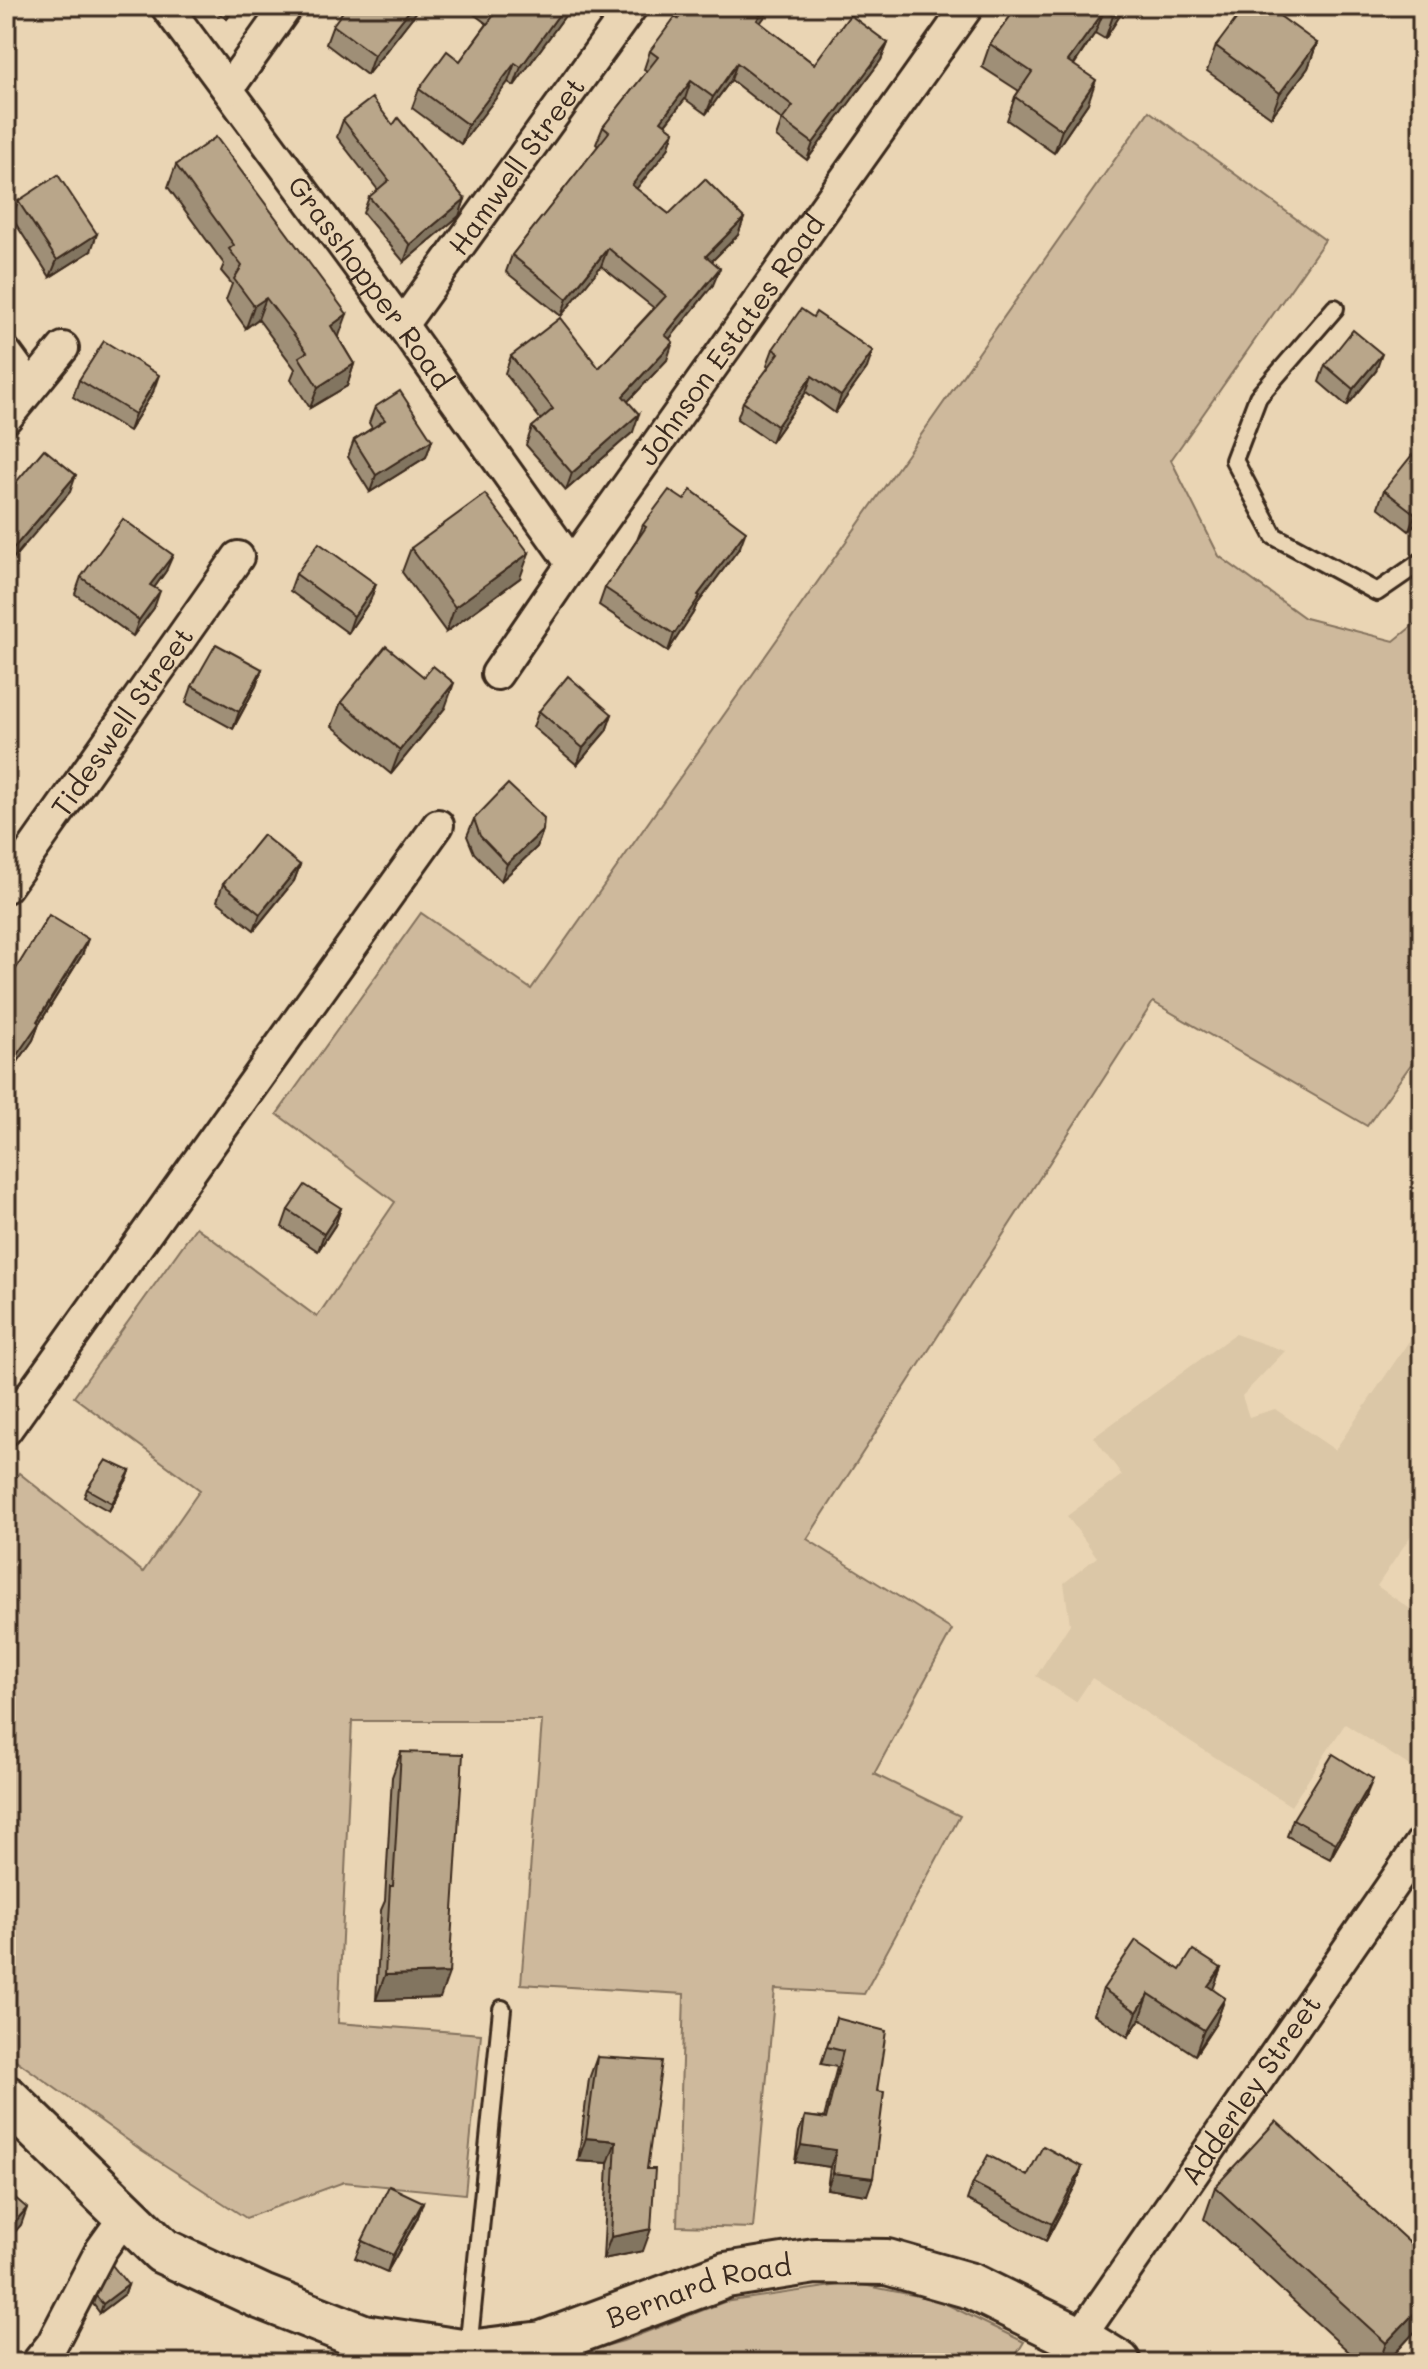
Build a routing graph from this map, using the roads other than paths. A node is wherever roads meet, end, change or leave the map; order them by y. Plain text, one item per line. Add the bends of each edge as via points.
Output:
1 (166, 6) edge
2 (287, 6) edge
3 (632, 6) edge
4 (968, 6) edge
5 (228, 89) junction
6 (1335, 308) dead end
7 (402, 325) junction
8 (63, 348) dead end
9 (6, 353) edge
10 (30, 386) junction
11 (6, 418) edge
12 (238, 557) dead end
13 (1422, 561) edge
14 (572, 564) junction
15 (497, 674) dead end
16 (438, 825) dead end
17 (6, 887) edge
18 (6, 1430) edge
19 (1421, 1844) edge
20 (502, 2009) dead end
21 (6, 2098) edge
22 (126, 2215) junction
23 (1070, 2351) edge
24 (467, 2358) edge
25 (37, 2363) edge
26 (1118, 2363) edge

1 - 5 street, Grasshopper Road
2 - 5 street
3 - 7 street, Hamwell Street
4 - 14 street, Johnson Estates Road
5 - 7 street, Grasshopper Road
6 - 13 lane via 1258,397 1234,460 1274,536 1377,592
7 - 14 street, Grasshopper Road
8 - 10 street
9 - 10 street
10 - 11 street
12 - 17 street, Tideswell Street
14 - 15 street, Johnson Estates Road
16 - 18 street
19 - 23 street, Adderley Street
20 - 24 lane
21 - 22 main road, Bernard Road
22 - 24 main road, Bernard Road via 163,2251 262,2297 363,2337
22 - 25 street
23 - 24 main road, Bernard Road via 971,2286 887,2262 815,2261 726,2275 542,2344
23 - 26 main road, Bernard Road

